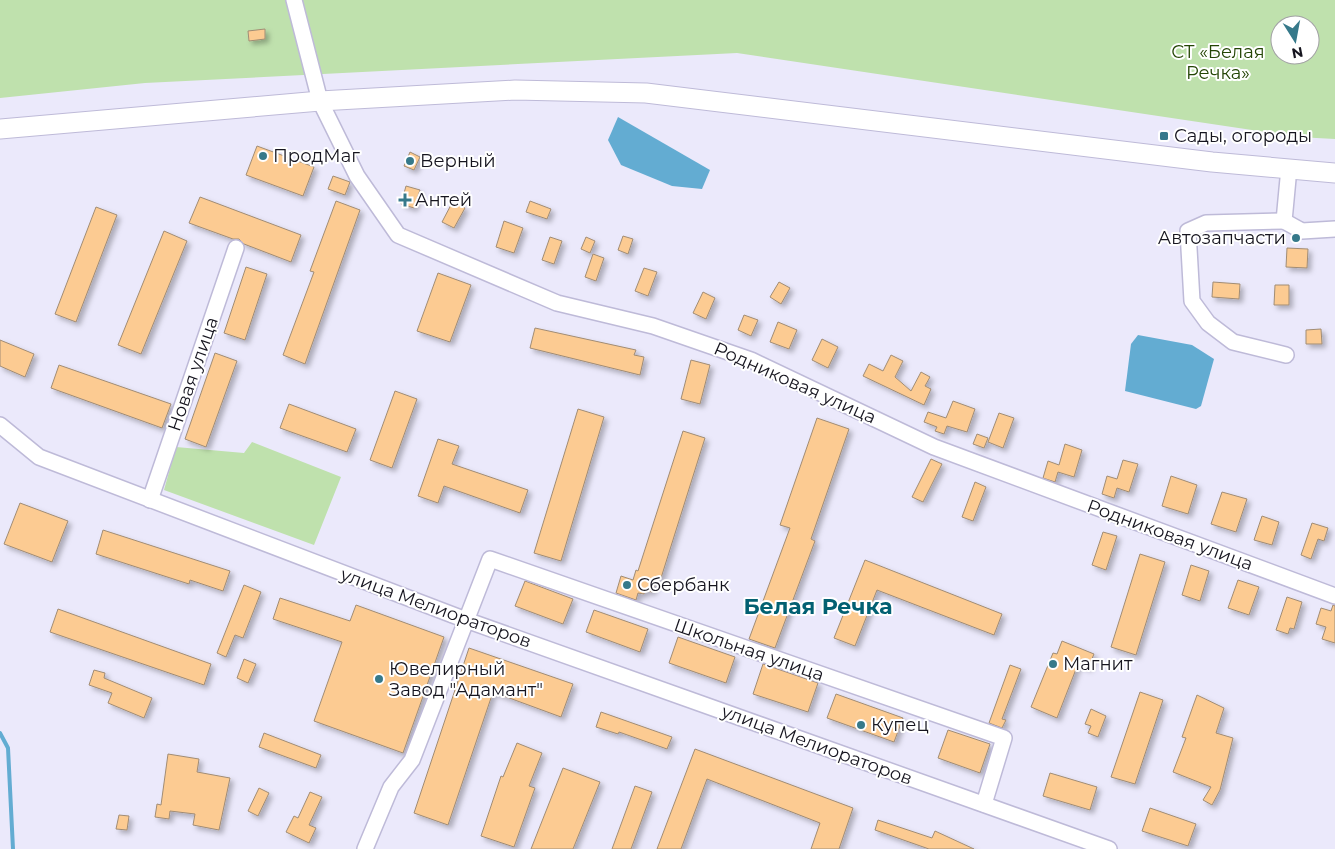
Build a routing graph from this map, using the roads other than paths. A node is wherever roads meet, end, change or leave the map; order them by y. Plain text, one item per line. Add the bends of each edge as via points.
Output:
1 (294, 0) edge
2 (320, 101) junction
3 (0, 129) edge
4 (1289, 168) junction
5 (1335, 173) edge
6 (1284, 221) junction
7 (1335, 229) edge
8 (236, 248) dead end
9 (1286, 355) dead end
10 (0, 426) edge
11 (150, 500) junction
12 (1335, 596) edge
13 (466, 620) junction
14 (984, 804) junction
15 (365, 849) edge
16 (1109, 849) edge

1 - 2 street, Родниковая улица
2 - 3 main road
2 - 4 main road via 515,90 646,93 1212,162
2 - 12 street, Родниковая улица via 357,176 398,235 556,303 653,326 751,360 934,447
4 - 5 main road
4 - 6 street
6 - 7 street via 1302,231
6 - 9 street via 1206,223 1188,231 1192,301 1208,323 1233,342
8 - 11 street, Новая улица
10 - 11 street, улица Мелиораторов via 39,457
11 - 13 street, улица Мелиораторов
13 - 14 street, улица Мелиораторов
13 - 14 street, Школьная улица via 490,559 1004,738
13 - 15 street via 412,760 391,786
14 - 16 street, улица Мелиораторов

